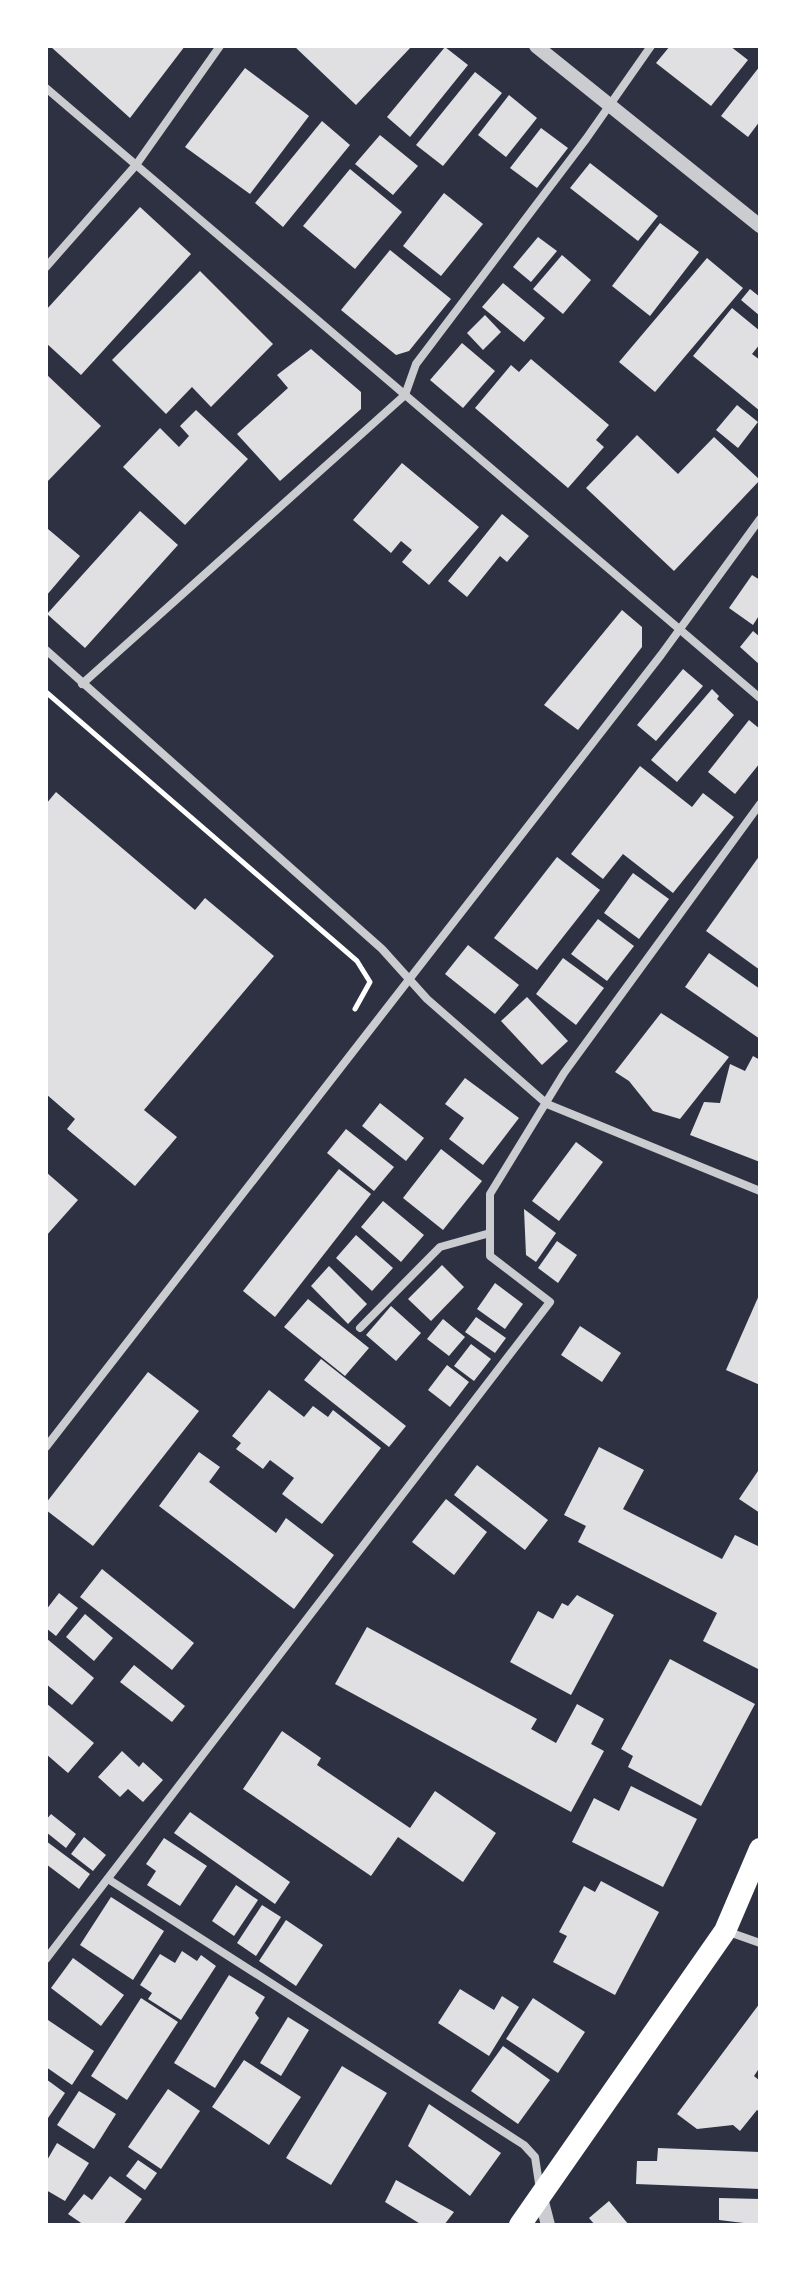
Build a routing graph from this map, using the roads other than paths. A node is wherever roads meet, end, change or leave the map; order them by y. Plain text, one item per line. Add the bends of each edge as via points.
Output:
1 (220, 46) edge
2 (536, 46) edge
3 (651, 46) edge
4 (46, 88) edge
5 (607, 105) junction
6 (136, 165) junction
7 (760, 226) edge
8 (46, 267) edge
9 (405, 395) junction
10 (760, 519) edge
11 (680, 629) junction
12 (46, 650) edge
13 (82, 684) junction
14 (760, 698) edge
15 (760, 804) edge
16 (409, 979) junction
17 (547, 1104) junction
18 (760, 1191) edge
19 (490, 1233) junction
20 (360, 1328) dead end
21 (46, 1447) edge
22 (760, 1849) edge
23 (108, 1879) junction
24 (725, 1931) junction
25 (760, 1943) edge
26 (46, 1959) edge
27 (541, 2198) junction
28 (520, 2225) edge
29 (548, 2225) edge

1 - 6 street
2 - 5 street
3 - 5 street
4 - 6 street
5 - 7 street
5 - 9 street via 416,364
6 - 8 street
6 - 9 street
9 - 11 street
9 - 13 street
10 - 11 street
11 - 14 street
11 - 16 street
12 - 13 street
13 - 16 street via 382,949
15 - 17 street via 564,1073
16 - 17 street
16 - 21 street
17 - 18 street
17 - 19 street via 490,1194
19 - 20 street via 440,1247
19 - 23 street via 490,1256 550,1302
22 - 24 highway
23 - 26 street
23 - 27 street via 524,2145 535,2157
24 - 25 street
24 - 27 highway
27 - 28 highway
27 - 29 street

